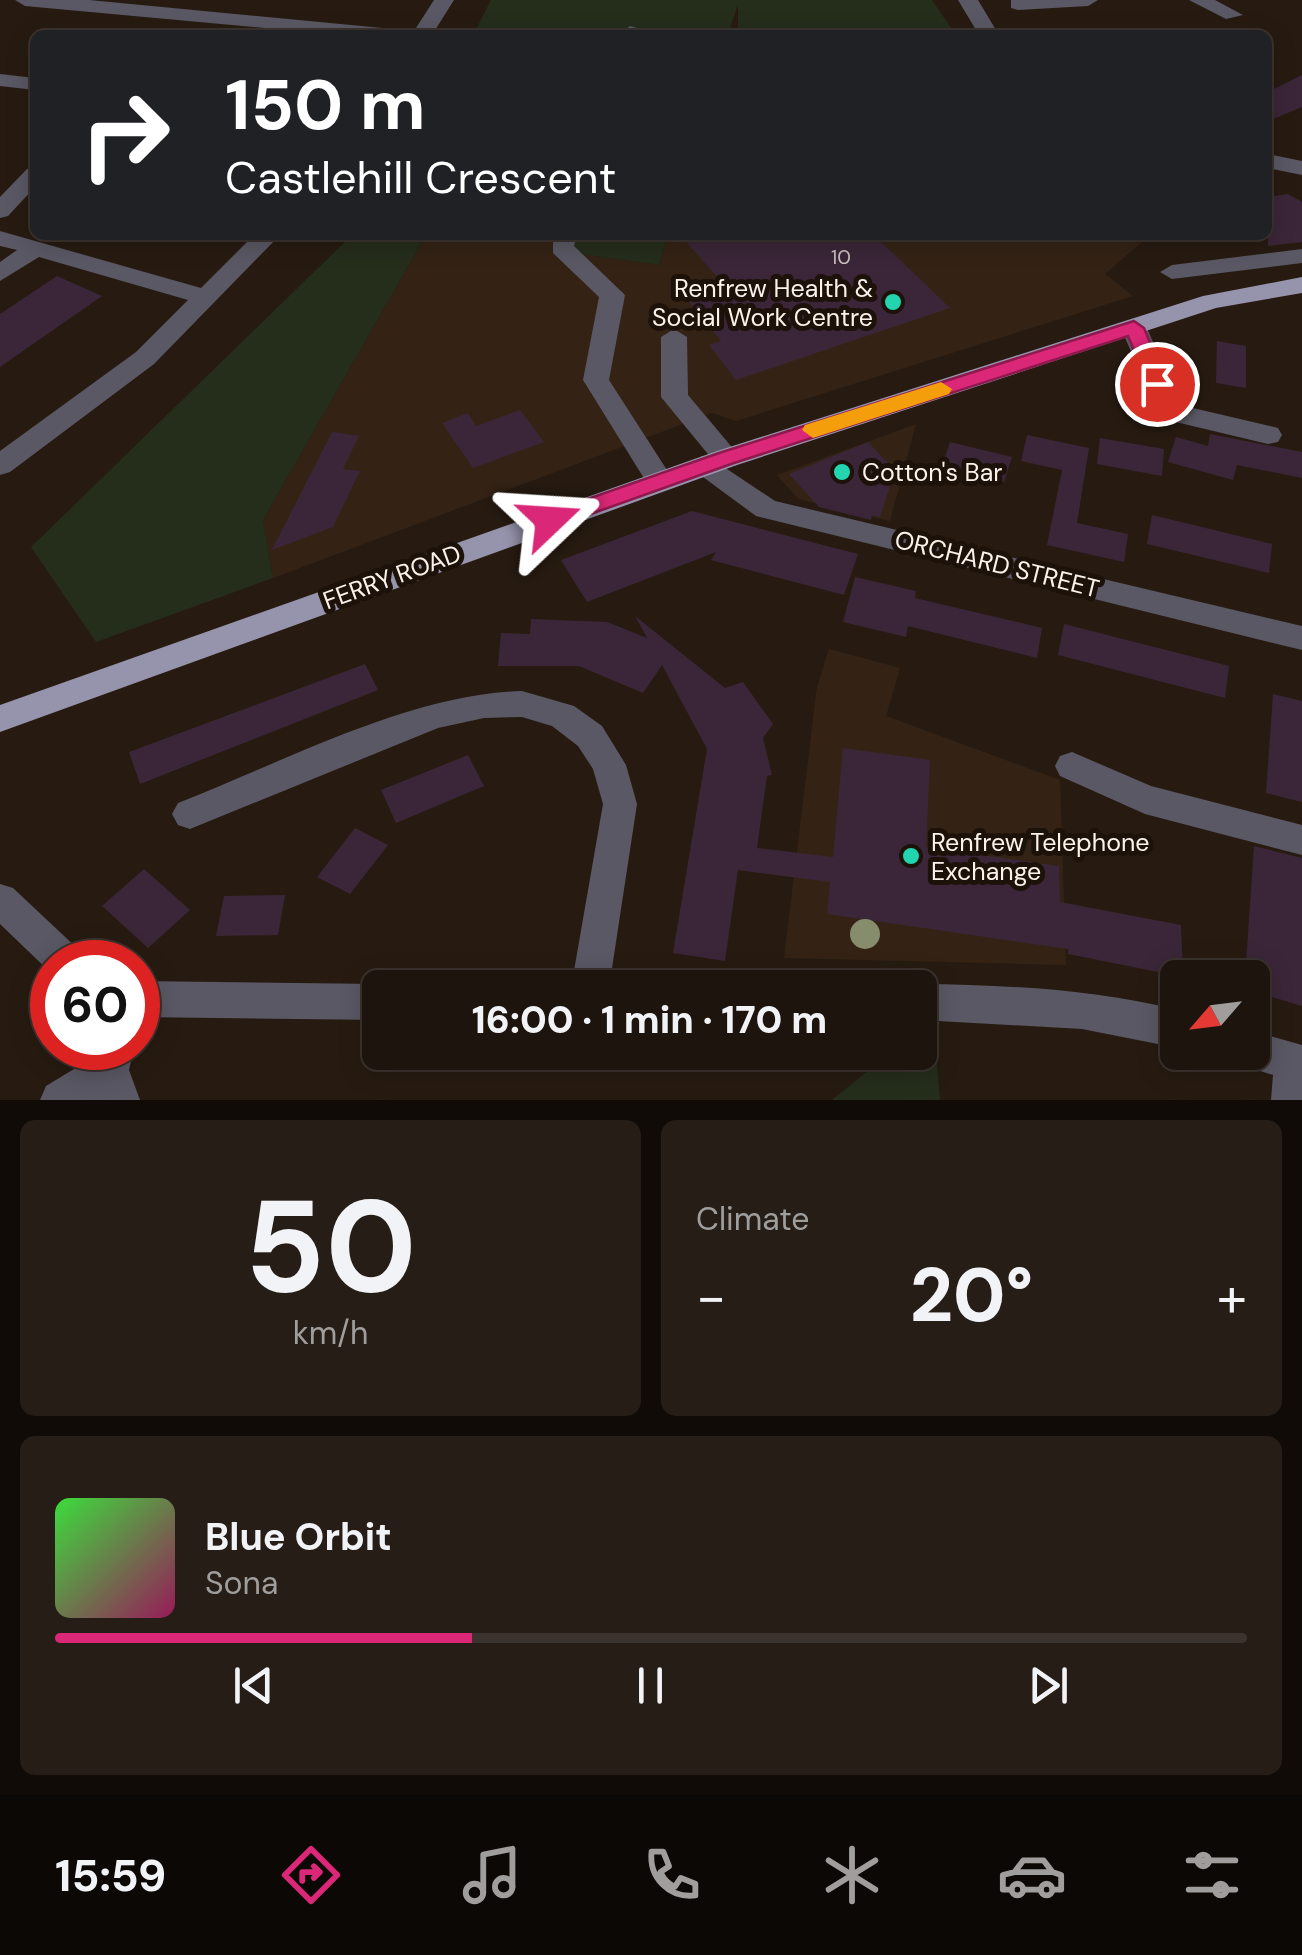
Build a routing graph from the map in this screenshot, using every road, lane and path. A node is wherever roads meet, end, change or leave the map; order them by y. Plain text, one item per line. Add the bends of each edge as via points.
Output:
1 (24, 0) edge
2 (444, 0) edge
3 (968, 0) edge
4 (1088, 0) edge
5 (1199, 0) edge
6 (1018, 4) dead end
7 (191, 7) edge
8 (1233, 15) dead end
9 (368, 30) edge
10 (425, 30) edge
11 (986, 30) edge
12 (0, 80) edge
13 (30, 83) edge
14 (1272, 161) edge
15 (1299, 163) edge
16 (30, 179) edge
17 (0, 211) edge
18 (0, 238) edge
19 (263, 240) edge
20 (564, 240) edge
21 (37, 247) junction
22 (1302, 256) edge
23 (1251, 262) junction
24 (1172, 272) dead end
25 (0, 274) edge
26 (1289, 287) edge
27 (206, 297) junction
28 (1134, 328) junction
29 (674, 337) dead end
30 (1268, 434) dead end
31 (714, 462) junction
32 (0, 464) edge
33 (660, 481) junction
34 (1302, 638) edge
35 (0, 719) edge
36 (1072, 766) dead end
37 (190, 814) dead end
38 (1302, 840) edge
39 (0, 900) edge
40 (43, 940) edge
41 (593, 970) edge
42 (160, 999) edge
43 (362, 1002) edge
44 (937, 1002) edge
45 (1160, 1023) edge
46 (1270, 1060) edge
47 (115, 1072) edge
48 (1296, 1075) edge
49 (60, 1100) edge

1 - 7 street
2 - 10 street
3 - 11 street
4 - 6 street
5 - 8 street
7 - 9 street
12 - 13 street
14 - 15 street
16 - 17 street
18 - 21 street
19 - 27 street
20 - 33 street via 562,248 612,295 596,380
21 - 25 street
21 - 27 street
22 - 23 street
23 - 24 street
23 - 26 street
26 - 28 main road, FERRY ROAD via 1212,301
27 - 32 street via 145,358
28 - 30 street via 1169,412
28 - 31 main road, FERRY ROAD
29 - 31 street, ORCHARD STREET via 675,397
31 - 33 main road, FERRY ROAD
31 - 34 street, ORCHARD STREET via 766,509
33 - 35 main road, FERRY ROAD
36 - 38 street via 1146,799
37 - 41 street via 433,716 522,704 562,716 590,736 609,765 620,804
39 - 40 street
42 - 43 street
44 - 45 street via 1008,1003
46 - 48 street
47 - 49 street

